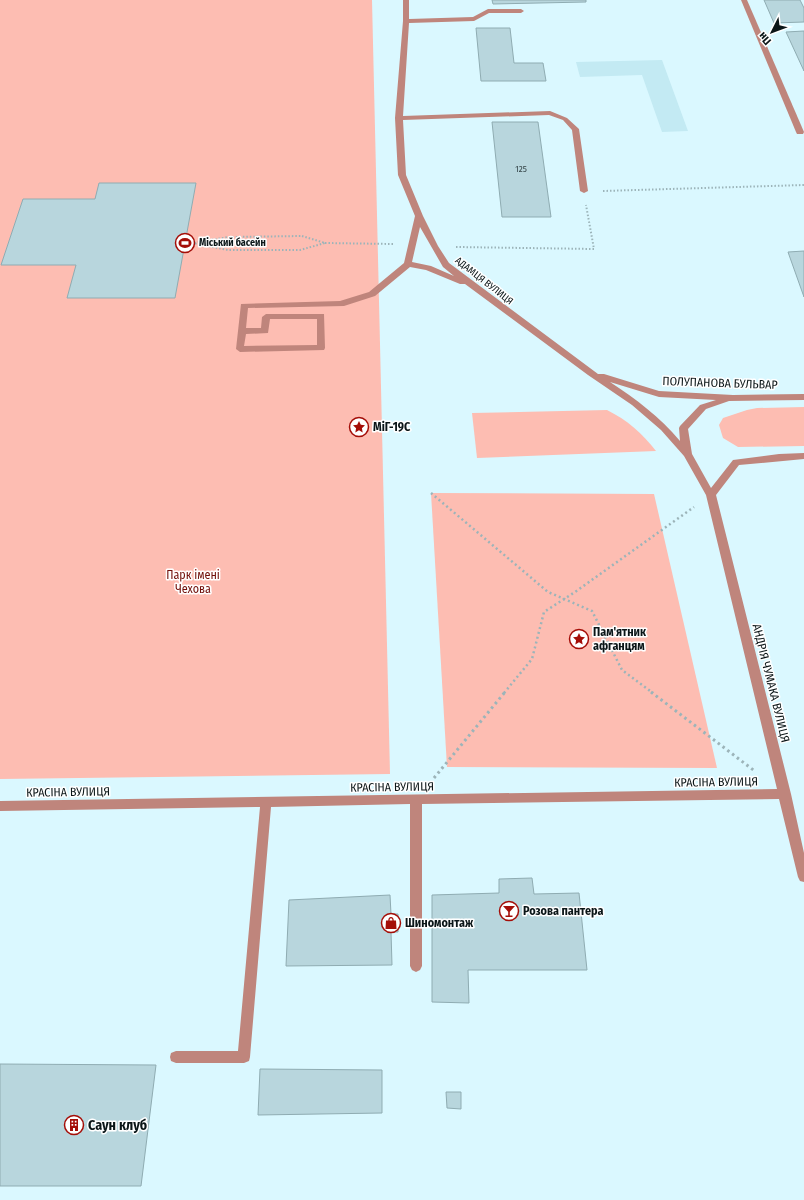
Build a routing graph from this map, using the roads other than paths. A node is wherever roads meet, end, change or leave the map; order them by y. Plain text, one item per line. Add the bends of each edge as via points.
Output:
1 (406, 0) edge
2 (744, 0) edge
3 (521, 11) dead end
4 (406, 21) junction
5 (399, 118) junction
6 (800, 132) dead end
7 (584, 191) road end
8 (419, 216) junction
9 (408, 264) junction
10 (471, 285) junction
11 (242, 331) junction
12 (591, 373) junction
13 (804, 397) edge
14 (733, 398) junction
15 (688, 454) junction
16 (804, 456) edge
17 (711, 495) junction
18 (785, 794) junction
19 (416, 800) junction
20 (266, 802) junction
21 (0, 806) edge
22 (804, 877) edge
23 (416, 966) dead end
24 (176, 1057) dead end

1 - 4 street, АДАМЦЯ ВУЛИЦЯ
2 - 6 street
3 - 4 street via 488,11 474,19
4 - 5 street, АДАМЦЯ ВУЛИЦЯ
5 - 7 street via 550,114 565,119 575,129
5 - 8 street, АДАМЦЯ ВУЛИЦЯ via 402,176
8 - 9 street
8 - 10 street, АДАМЦЯ ВУЛИЦЯ via 446,265
9 - 10 street via 428,268
9 - 11 street via 372,294 341,304 244,306
10 - 12 street, АДАМЦЯ ВУЛИЦЯ
11 - 11 street via 240,349 321,348 321,316 266,317 265,331
12 - 14 street, ПОЛУПАНОВА БУЛЬВАР via 659,394
12 - 15 street, АДАМЦЯ ВУЛИЦЯ via 635,403 664,428
13 - 14 street, ПОЛУПАНОВА БУЛЬВАР
14 - 15 street via 703,407 683,428
15 - 17 street, АДАМЦЯ ВУЛИЦЯ
16 - 17 street via 736,462
17 - 18 street, АНДРІЯ ЧУМАКА ВУЛИЦЯ
18 - 19 street, КРАСІНА ВУЛИЦЯ
18 - 22 street, АНДРІЯ ЧУМАКА ВУЛИЦЯ
19 - 20 street, КРАСІНА ВУЛИЦЯ
19 - 23 street
20 - 21 street, КРАСІНА ВУЛИЦЯ
20 - 24 street via 244,1057

